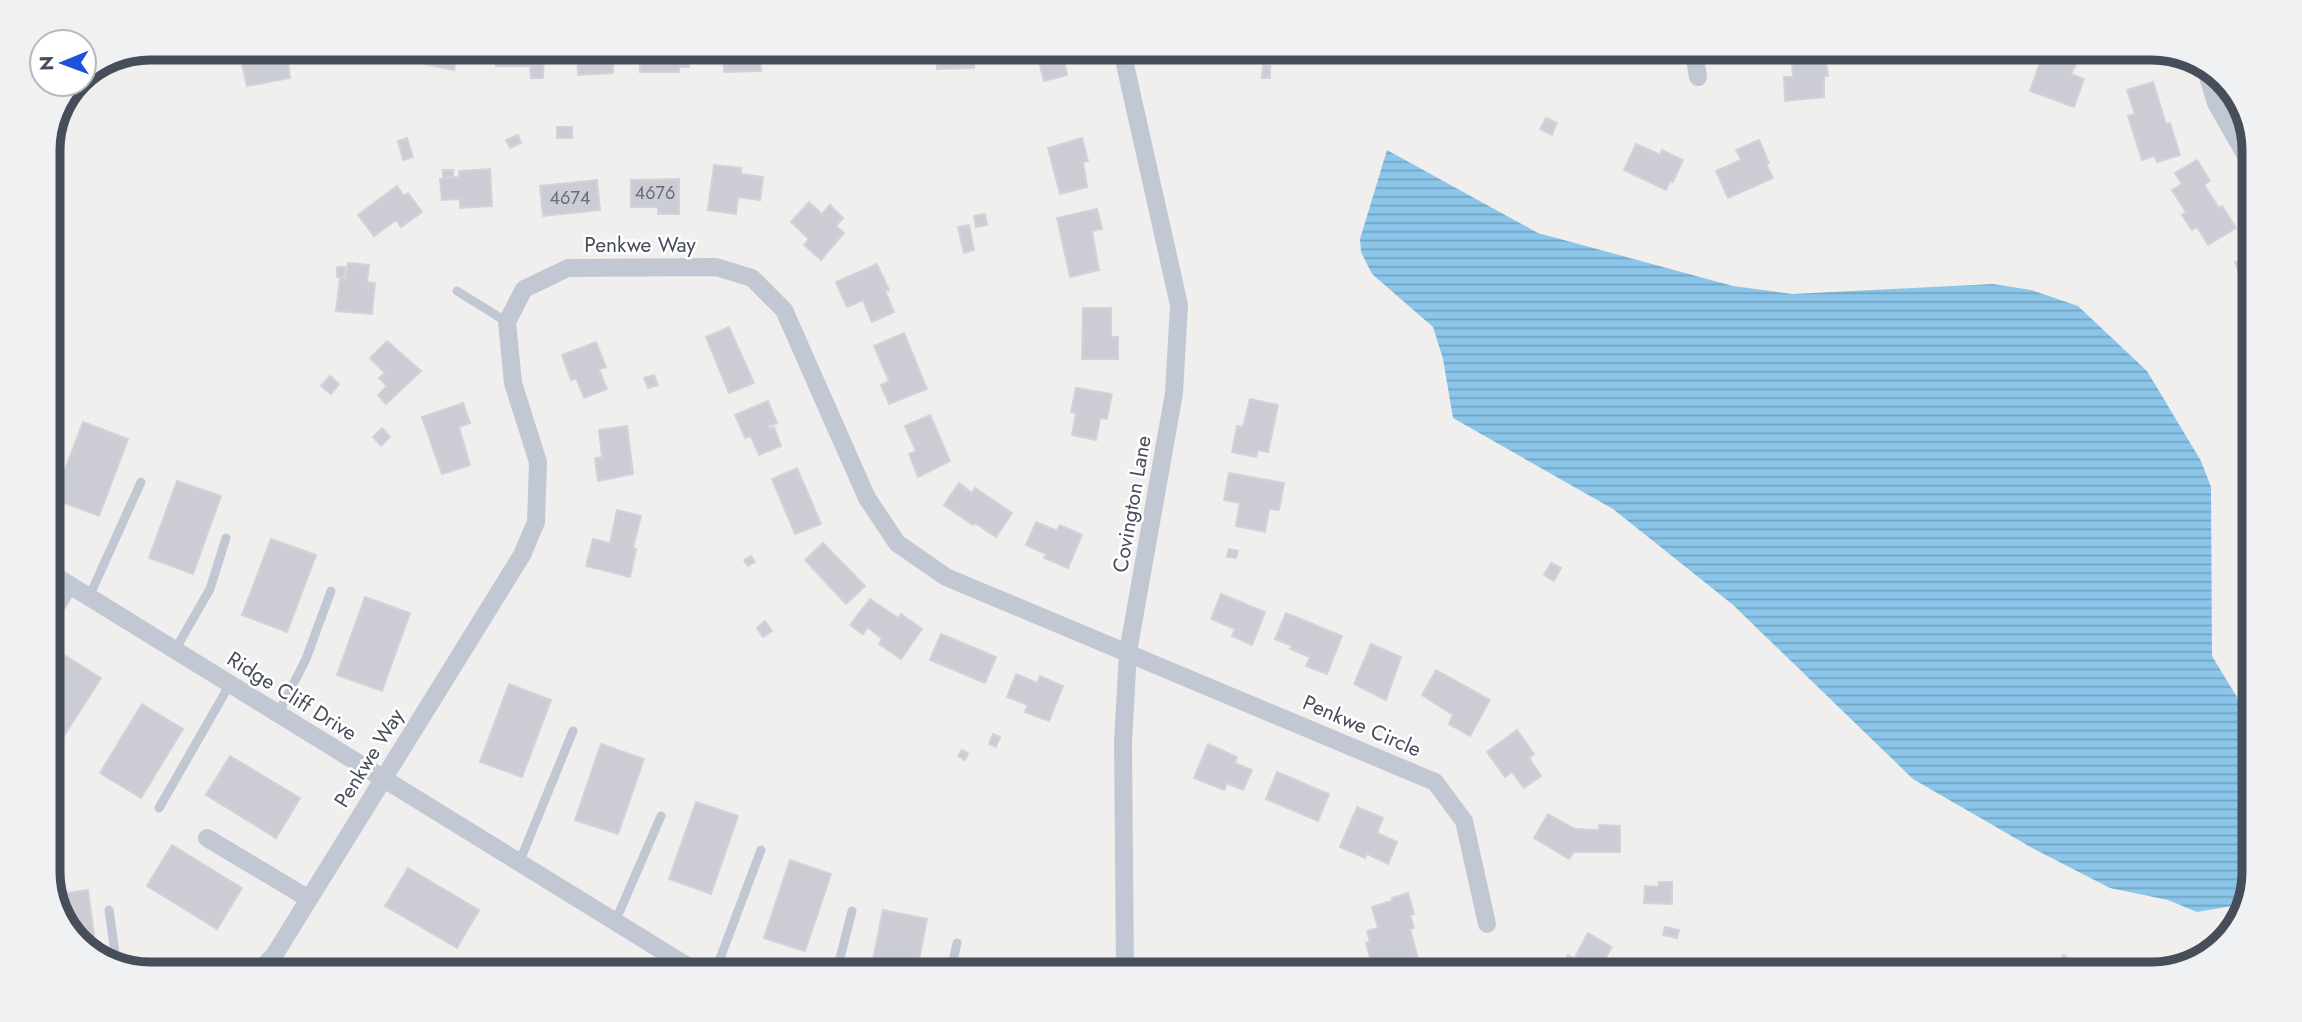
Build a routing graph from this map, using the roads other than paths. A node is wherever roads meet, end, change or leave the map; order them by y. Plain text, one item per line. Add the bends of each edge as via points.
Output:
1 (1124, 59) edge
2 (1695, 59) edge
3 (1698, 77) dead end
4 (2209, 80) edge
5 (2242, 149) edge
6 (457, 291) dead end
7 (507, 322) junction
8 (141, 482) dead end
9 (226, 538) dead end
10 (60, 579) edge
11 (74, 587) junction
12 (331, 591) dead end
13 (89, 597) junction
14 (60, 609) edge
15 (175, 650) junction
16 (1128, 652) junction
17 (230, 684) junction
18 (278, 714) junction
19 (573, 730) dead end
20 (383, 779) junction
21 (159, 808) dead end
22 (662, 816) dead end
23 (207, 838) dead end
24 (761, 850) dead end
25 (519, 863) junction
26 (309, 899) junction
27 (109, 911) dead end
28 (852, 911) dead end
29 (615, 922) junction
30 (1488, 924) dead end
31 (957, 943) dead end
32 (115, 956) edge
33 (268, 962) edge
34 (681, 962) edge
35 (719, 962) edge
36 (839, 962) edge
37 (953, 962) edge
38 (1125, 962) edge

1 - 16 street, Covington Lane via 1179,305 1174,393
2 - 3 street
4 - 5 street via 2216,103
6 - 7 lane
7 - 16 street, Penkwe Way via 524,289 568,268 716,267 752,278 784,310 867,498 897,543 946,577
7 - 20 street, Penkwe Way via 513,383 538,462 536,522 522,555
8 - 13 lane
9 - 15 lane via 210,589
10 - 11 street, Ridge Cliff Drive
11 - 13 street, Ridge Cliff Drive
11 - 14 lane
12 - 18 lane via 306,659
13 - 15 street, Ridge Cliff Drive
15 - 17 street, Ridge Cliff Drive
16 - 30 street, Penkwe Circle via 1435,782 1464,821
16 - 38 street, Covington Lane via 1123,742
17 - 18 street, Ridge Cliff Drive
17 - 21 lane
18 - 20 street, Ridge Cliff Drive
19 - 25 lane
20 - 25 street, Ridge Cliff Drive
20 - 26 street, Penkwe Way
22 - 29 lane
23 - 26 street
24 - 35 lane
25 - 29 street, Ridge Cliff Drive
26 - 33 street, Penkwe Way
27 - 32 lane
28 - 36 lane
29 - 34 street, Ridge Cliff Drive
31 - 37 lane

